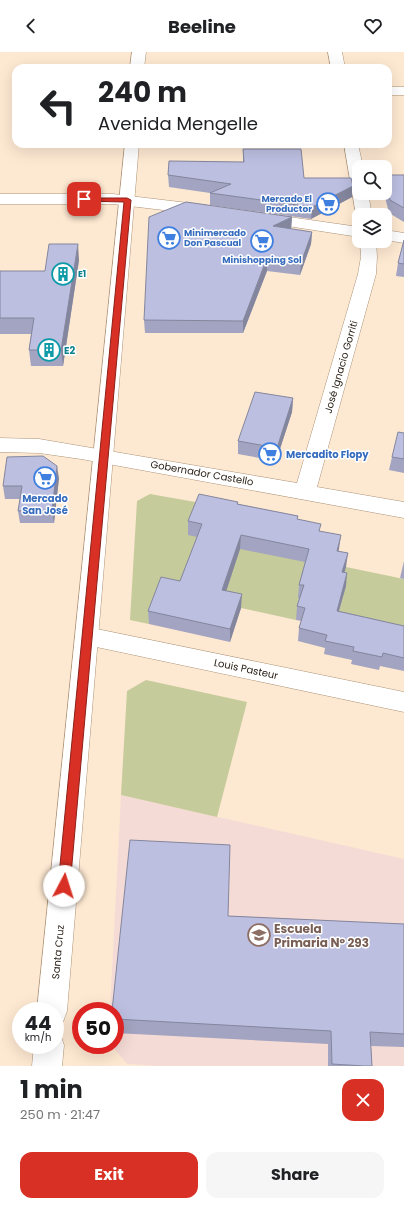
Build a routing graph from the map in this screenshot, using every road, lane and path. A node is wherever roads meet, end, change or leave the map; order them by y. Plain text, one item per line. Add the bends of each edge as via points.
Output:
1 (139, 52) edge
2 (335, 52) edge
3 (138, 64) edge
4 (337, 64) edge
5 (392, 91) edge
6 (404, 91) edge
7 (132, 148) edge
8 (352, 148) edge
9 (354, 160) edge
10 (0, 199) edge
11 (127, 200) junction
12 (220, 212) edge
13 (243, 216) edge
14 (352, 231) edge
15 (392, 236) edge
16 (404, 238) edge
17 (368, 248) edge
18 (0, 445) edge
19 (104, 456) junction
20 (305, 492) junction
21 (404, 510) edge
22 (87, 636) junction
23 (404, 702) edge
24 (53, 1002) edge
25 (48, 1054) edge
26 (47, 1066) edge

1 - 3 main road
2 - 4 main road
5 - 6 main road
7 - 11 main road, Santa Cruz
8 - 9 main road
10 - 11 main road
11 - 12 main road
11 - 19 main road, Santa Cruz
13 - 14 main road
15 - 16 main road
17 - 20 main road, José Ignacio Gorriti via 367,274
18 - 19 main road, Gobernador Castello via 39,446
19 - 20 main road, Gobernador Castello
19 - 22 main road, Santa Cruz
20 - 21 main road, Gobernador Castello
22 - 23 main road, Louis Pasteur
22 - 24 main road, Santa Cruz
25 - 26 main road

